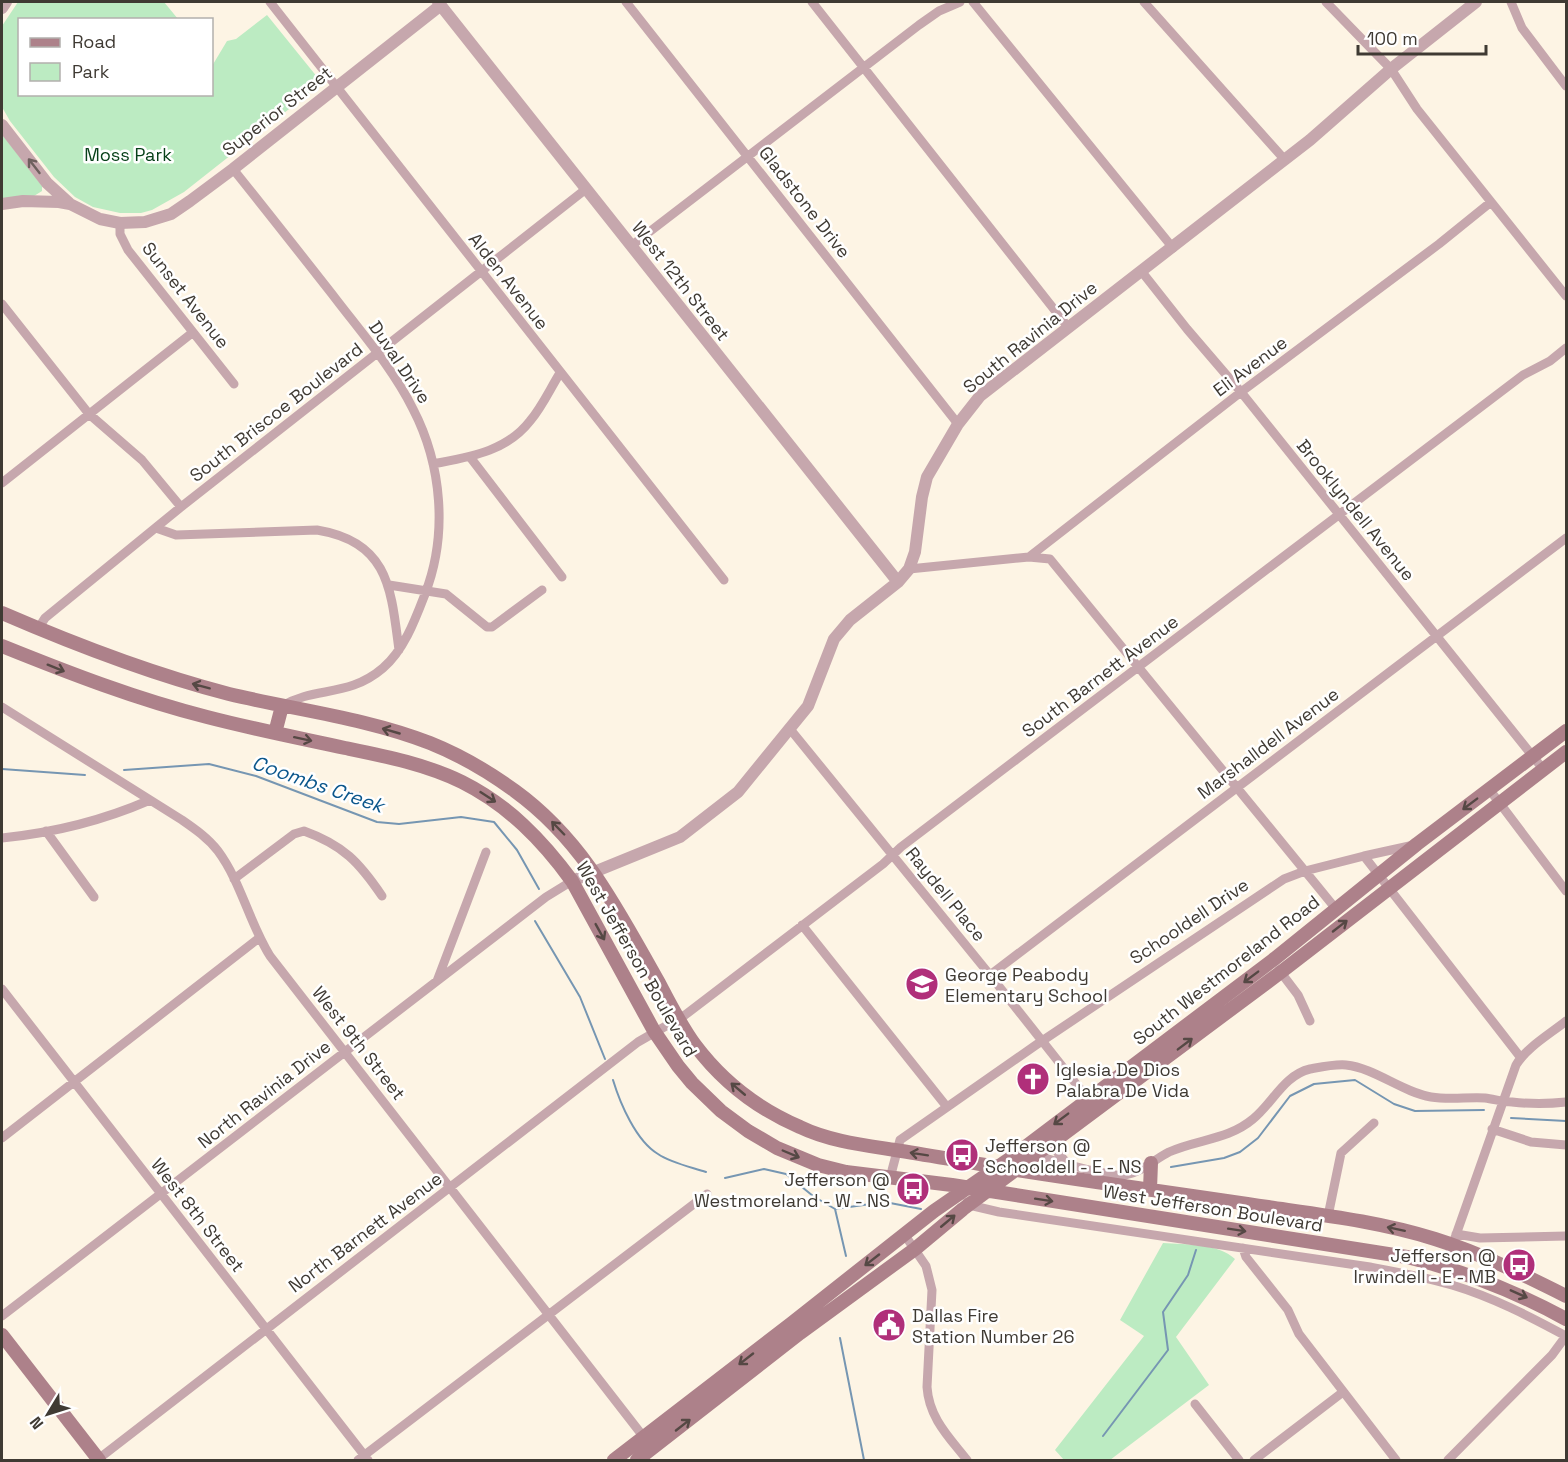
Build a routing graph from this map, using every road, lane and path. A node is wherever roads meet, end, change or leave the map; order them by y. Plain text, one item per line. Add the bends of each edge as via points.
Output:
1 (6, 2) edge
2 (270, 2) edge
3 (626, 2) edge
4 (812, 2) edge
5 (960, 2) edge
6 (973, 2) edge
7 (1144, 2) edge
8 (1326, 2) edge
9 (1476, 2) edge
10 (1511, 2) edge
11 (442, 3) edge
12 (2, 8) edge
13 (865, 68) junction
14 (1391, 69) junction
15 (1566, 86) edge
16 (336, 87) junction
17 (2, 127) edge
18 (747, 156) junction
19 (1285, 160) junction
20 (233, 168) junction
21 (51, 187) junction
22 (586, 189) junction
23 (37, 200) junction
24 (1491, 202) junction
25 (2, 204) edge
26 (70, 204) junction
27 (120, 223) junction
28 (631, 246) junction
29 (1173, 248) junction
30 (481, 272) junction
31 (1142, 272) junction
32 (1566, 296) edge
33 (2, 304) edge
34 (1068, 327) junction
35 (192, 333) junction
36 (1566, 348) edge
37 (378, 353) junction
38 (560, 373) junction
39 (234, 384) dead end
40 (1241, 392) junction
41 (89, 414) junction
42 (958, 424) junction
43 (470, 457) junction
44 (433, 464) junction
45 (2, 483) edge
46 (181, 507) junction
47 (1339, 515) junction
48 (156, 528) junction
49 (1566, 538) edge
50 (1029, 557) junction
51 (909, 569) junction
52 (562, 577) dead end
53 (724, 580) dead end
54 (898, 582) junction
55 (389, 585) junction
56 (426, 590) junction
57 (542, 590) dead end
58 (2, 613) edge
59 (38, 628) junction
60 (1437, 636) junction
61 (2, 646) edge
62 (399, 650) junction
63 (1139, 668) junction
64 (282, 706) junction
65 (2, 707) edge
66 (790, 729) junction
67 (1566, 731) edge
68 (274, 733) junction
69 (1566, 752) edge
70 (1533, 756) junction
71 (1544, 769) junction
72 (1237, 788) junction
73 (1490, 789) junction
74 (150, 800) junction
75 (1499, 802) junction
76 (46, 831) junction
77 (2, 838) edge
78 (1417, 844) junction
79 (486, 852) dead end
80 (893, 855) junction
81 (1364, 856) junction
82 (1305, 871) junction
83 (595, 873) junction
84 (1379, 874) junction
85 (234, 879) junction
86 (572, 881) junction
87 (1389, 888) junction
88 (1566, 891) edge
89 (382, 896) dead end
90 (94, 897) dead end
91 (546, 897) joint
92 (1336, 909) junction
93 (802, 925) junction
94 (259, 938) junction
95 (1277, 966) junction
96 (990, 975) junction
97 (437, 981) junction
98 (2, 989) edge
99 (678, 1019) junction
100 (1310, 1021) dead end
101 (1566, 1021) edge
102 (654, 1031) junction
103 (1042, 1041) junction
104 (345, 1052) junction
105 (1521, 1058) junction
106 (74, 1082) junction
107 (1088, 1099) junction
108 (1503, 1101) junction
109 (1566, 1101) edge
110 (947, 1107) junction
111 (1097, 1111) junction
112 (1374, 1123) dead end
113 (1492, 1130) junction
114 (2, 1138) edge
115 (1053, 1143) junction
116 (1566, 1145) edge
117 (896, 1151) junction
118 (1037, 1155) junction
119 (1067, 1163) junction
120 (1151, 1163) junction
121 (997, 1167) junction
122 (1016, 1170) junction
123 (890, 1178) junction
124 (922, 1181) junction
125 (450, 1188) junction
126 (1150, 1189) junction
127 (987, 1191) junction
128 (160, 1194) junction
129 (707, 1194) dead end
130 (965, 1195) junction
131 (934, 1211) junction
132 (1328, 1216) junction
133 (904, 1234) junction
134 (1566, 1236) edge
135 (1454, 1240) junction
136 (1243, 1248) junction
137 (915, 1249) junction
138 (1445, 1266) junction
139 (1566, 1296) edge
140 (2, 1316) edge
141 (549, 1316) junction
142 (1566, 1319) edge
143 (796, 1328) junction
144 (265, 1329) junction
145 (1566, 1336) edge
146 (3, 1338) edge
147 (1343, 1392) junction
148 (1195, 1404) dead end
149 (649, 1443) junction
150 (363, 1459) edge
151 (98, 1460) edge
152 (615, 1460) edge
153 (637, 1461) edge
154 (967, 1461) edge
155 (1239, 1461) edge
156 (1254, 1461) edge
157 (1396, 1461) edge
158 (1448, 1461) edge

1 - 12 street
2 - 16 street, Alden Avenue
3 - 18 street, Gladstone Drive
4 - 13 street
5 - 13 street via 939,11
6 - 29 street
7 - 19 street
8 - 14 street
9 - 14 street, South Ravinia Drive
10 - 15 street via 1522,28
11 - 16 street, Superior Street
11 - 22 street, West 12th Street
13 - 18 street
13 - 34 street
14 - 19 street, South Ravinia Drive
14 - 24 street via 1417,109
16 - 20 street, Superior Street
16 - 30 street, Alden Avenue
21 -> 17 street
18 - 28 street
18 - 42 street, Gladstone Drive
19 - 29 street, South Ravinia Drive
20 - 27 street, Superior Street via 171,213 146,222
20 - 37 street, Duval Drive
21 - 23 street
21 - 26 street
22 - 28 street, West 12th Street
22 - 30 street, South Briscoe Boulevard
23 - 25 street
23 - 26 street
24 - 32 street
24 - 40 street, Eli Avenue
26 - 27 street via 100,219
27 - 35 street, Sunset Avenue via 120,234 128,250
28 - 54 street, West 12th Street
29 - 31 street, South Ravinia Drive
30 - 37 street, South Briscoe Boulevard
30 - 38 street, Alden Avenue
31 - 34 street, South Ravinia Drive
31 - 40 street, Brooklyndell Avenue
33 - 41 street
34 - 42 street, South Ravinia Drive via 980,396
35 - 39 street, Sunset Avenue
35 - 41 street
36 - 47 street, South Barnett Avenue via 1524,375
37 - 44 street, Duval Drive via 414,410
37 - 46 street, South Briscoe Boulevard
38 - 43 street via 520,432 497,448
38 - 53 street, Alden Avenue
40 - 47 street, Brooklyndell Avenue
40 - 50 street, Eli Avenue
41 - 45 street
41 - 46 street via 142,460
42 - 51 street, South Ravinia Drive via 924,487
43 - 44 street
43 - 52 street
44 - 56 street, Duval Drive via 440,508 439,534
46 - 48 street, South Briscoe Boulevard
47 - 60 street, Brooklyndell Avenue
47 - 63 street, South Barnett Avenue
48 - 55 street via 176,535 317,530 335,533 356,543 377,562
48 - 59 street, South Briscoe Boulevard via 45,618
49 - 60 street, Marshalldell Avenue
50 - 51 street
50 - 63 street via 1045,557 1055,563
51 - 54 street, South Ravinia Drive
54 - 66 street, South Ravinia Drive via 850,620 834,639 808,706
55 - 56 street
55 - 62 street
56 - 57 street via 458,601 487,627
56 - 62 street, Duval Drive
58 - 59 main road, West Jefferson Boulevard
64 -> 59 main road, West Jefferson Boulevard via 161,675
60 - 70 street, Brooklyndell Avenue
60 - 72 street, Marshalldell Avenue
61 -> 68 main road, West Jefferson Boulevard via 129,695
62 - 64 street, Duval Drive via 368,680 350,688 295,698
63 - 72 street
63 - 80 street, South Barnett Avenue
64 - 68 main road
83 -> 64 main road, West Jefferson Boulevard via 572,843 518,792 443,748 355,721
65 - 74 street, West 9th Street
66 - 80 street, Raydell Place
66 - 83 street, South Ravinia Drive via 733,798 690,831
67 - 70 main road, South Westmoreland Road
68 -> 86 main road, West Jefferson Boulevard via 416,764 462,782 494,801 528,829
69 - 71 main road, South Westmoreland Road
70 - 71 street, Brooklyndell Avenue
70 - 73 main road, South Westmoreland Road
71 - 75 main road, South Westmoreland Road
72 - 82 street
72 - 96 street, Marshalldell Avenue
73 - 75 street
73 -> 78 main road, South Westmoreland Road
74 - 76 street via 102,818
74 - 85 street, West 9th Street via 207,839
75 - 87 main road, South Westmoreland Road
75 - 88 street
76 - 77 street
76 - 90 street
78 - 81 street, Schooldell Drive
78 - 84 main road, South Westmoreland Road
79 - 97 street
80 - 93 street, South Barnett Avenue
80 - 96 street, Raydell Place
81 - 82 street, Schooldell Drive
81 - 84 street
82 - 92 street
82 - 103 street, Schooldell Drive via 1264,890
83 - 86 street, South Ravinia Drive
83 - 99 main road, West Jefferson Boulevard
84 - 87 street
84 - 92 main road, South Westmoreland Road
85 - 89 street via 294,834 304,831 352,856
85 - 94 street, West 9th Street
86 - 91 street, South Ravinia Drive
86 -> 102 main road, West Jefferson Boulevard
95 -> 87 main road, South Westmoreland Road
87 - 105 street
91 - 97 street, North Ravinia Drive
92 - 95 main road, South Westmoreland Road
93 - 99 street, South Barnett Avenue
93 - 110 street
94 - 104 street, West 9th Street
94 - 106 street
95 - 100 street via 1298,995
95 -> 107 main road, South Westmoreland Road
111 -> 95 main road, South Westmoreland Road
96 - 103 street, Raydell Place
97 - 104 street, North Ravinia Drive
98 - 106 street, West 8th Street
99 - 102 street, South Barnett Avenue
117 -> 99 main road, West Jefferson Boulevard via 816,1134 774,1115 714,1067
101 - 105 street
102 -> 123 main road, West Jefferson Boulevard via 692,1083 721,1112 759,1138 818,1165
102 - 125 street, North Barnett Avenue
103 - 107 street, Raydell Place
103 - 110 street, Schooldell Drive
104 - 125 street, West 9th Street
104 - 128 street, North Ravinia Drive
105 - 108 street
106 - 114 street
106 - 128 street, West 8th Street
107 - 111 street, Raydell Place
107 -> 121 main road, South Westmoreland Road
108 - 109 street
108 - 113 street
108 - 120 street via 1431,1097 1346,1065 1311,1069 1285,1084 1246,1125 1182,1147
110 - 117 street, Schooldell Drive via 900,1140
111 - 115 main road, South Westmoreland Road
112 - 132 street via 1341,1153
113 - 116 street via 1531,1142
113 - 135 street
115 - 118 main road, South Westmoreland Road
115 - 119 street
121 -> 117 main road, West Jefferson Boulevard
117 - 123 street, Schooldell Drive
118 - 119 street
118 - 122 main road, South Westmoreland Road
119 - 120 street via 1115,1175 1136,1172
120 - 126 main road
121 - 122 main road, West Jefferson Boulevard
121 - 130 main road, South Westmoreland Road
122 - 126 main road, West Jefferson Boulevard
122 - 127 main road, South Westmoreland Road
123 - 124 main road, West Jefferson Boulevard
124 - 130 main road, West Jefferson Boulevard
124 - 131 main road via 935,1192 938,1202
125 - 141 street, West 9th Street
125 - 144 street, North Barnett Avenue
126 - 132 main road, West Jefferson Boulevard
127 - 130 main road, West Jefferson Boulevard
127 -> 138 main road, West Jefferson Boulevard via 1388,1253
128 - 140 street, North Ravinia Drive
128 - 144 street, West 8th Street
129 - 141 street
130 - 131 main road, South Westmoreland Road
130 - 136 street via 999,1212
137 -> 130 main road, South Westmoreland Road
131 - 133 main road, South Westmoreland Road
135 -> 132 main road, West Jefferson Boulevard
133 - 137 street
133 -> 143 main road, South Westmoreland Road
134 - 135 street
135 - 138 street
135 - 139 main road, West Jefferson Boulevard
136 - 145 street via 1370,1267 1452,1285 1493,1300
136 - 147 street via 1288,1310 1299,1334
137 - 143 main road, South Westmoreland Road
137 - 154 street via 926,1266 932,1290 928,1401 938,1423
138 -> 142 main road, West Jefferson Boulevard via 1486,1280
141 - 149 street, West 9th Street
141 - 150 street
143 - 149 main road
144 - 150 street, West 8th Street
144 - 151 street, North Barnett Avenue
145 - 158 street
146 - 151 main road
147 - 156 street
147 - 157 street
148 - 155 street
149 - 152 main road
149 - 153 main road

